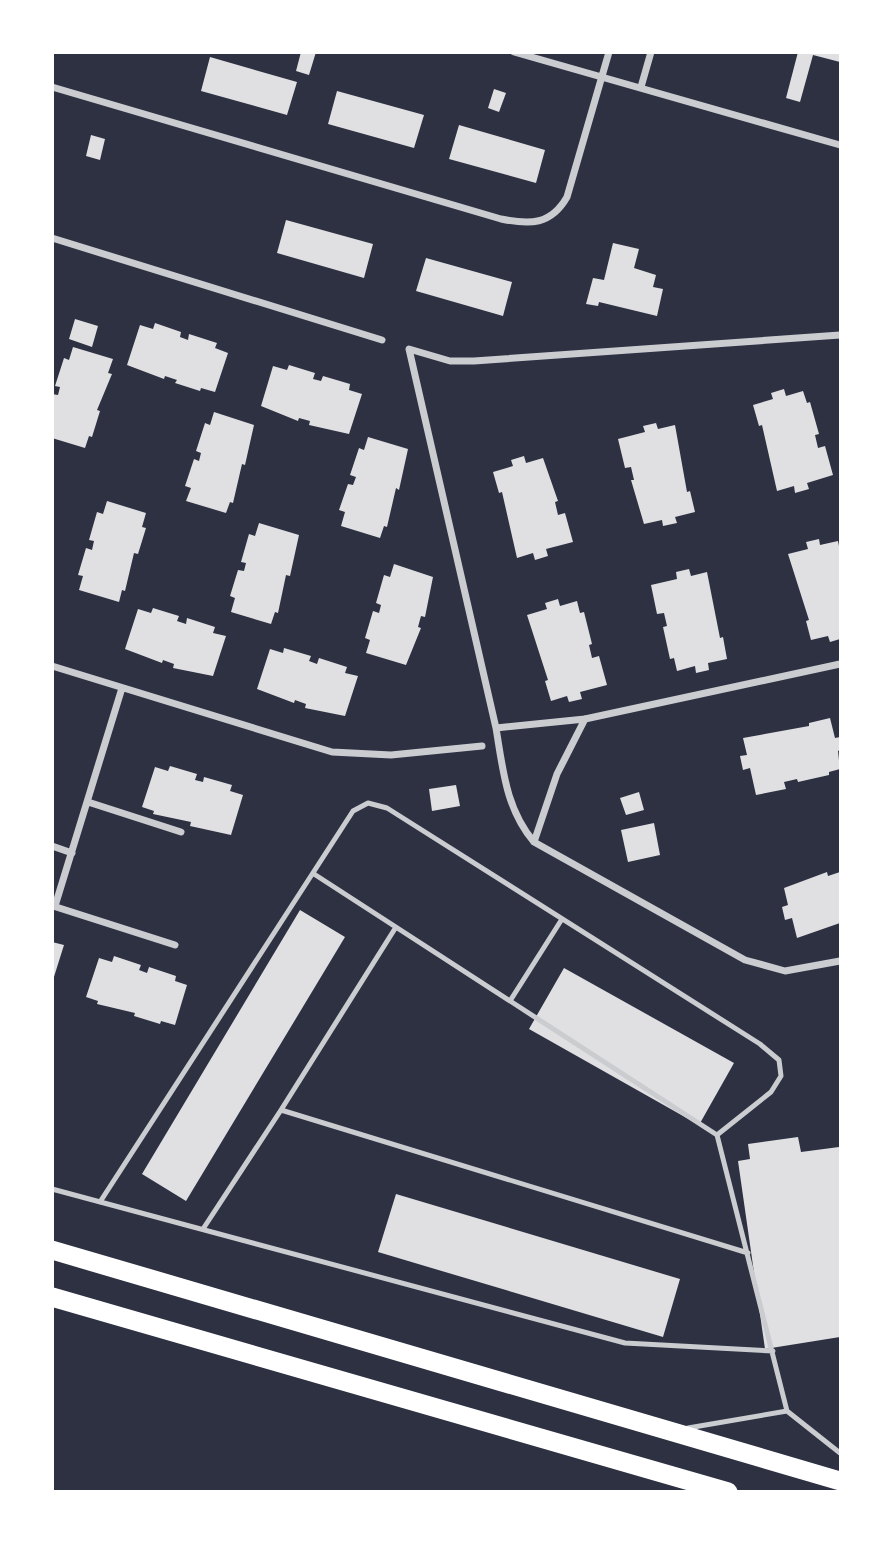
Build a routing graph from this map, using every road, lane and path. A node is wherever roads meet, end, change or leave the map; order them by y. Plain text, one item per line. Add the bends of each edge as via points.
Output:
1 (514, 52) edge
2 (608, 52) edge
3 (651, 52) edge
4 (602, 78) junction
5 (52, 87) edge
6 (641, 88) junction
7 (841, 145) edge
8 (52, 238) edge
9 (841, 335) edge
10 (382, 340) dead end
11 (841, 664) edge
12 (52, 666) edge
13 (122, 688) junction
14 (585, 719) junction
15 (496, 728) junction
16 (482, 746) dead end
17 (89, 802) junction
18 (181, 832) dead end
19 (534, 842) junction
20 (52, 846) edge
21 (72, 853) junction
22 (313, 874) junction
23 (54, 906) edge
24 (562, 919) junction
25 (396, 927) junction
26 (175, 945) dead end
27 (839, 962) edge
28 (841, 973) edge
29 (510, 1001) junction
30 (281, 1110) junction
31 (717, 1135) junction
32 (52, 1189) edge
33 (100, 1202) junction
34 (203, 1229) junction
35 (52, 1250) edge
36 (748, 1253) junction
37 (52, 1297) edge
38 (774, 1351) junction
39 (787, 1411) junction
40 (671, 1432) junction
41 (841, 1453) edge
42 (841, 1481) edge
43 (728, 1492) edge

1 - 4 street
2 - 4 street
3 - 6 street
4 - 5 street via 567,197 549,218 526,224
4 - 6 street
6 - 7 street
8 - 10 street
9 - 15 street via 474,361 450,361 408,349
11 - 14 street
12 - 13 street
13 - 16 street via 332,752 391,755
13 - 17 street
14 - 15 street
14 - 19 street via 557,774
15 - 19 street via 512,809
17 - 18 street
17 - 21 street
19 - 27 street via 746,960 785,971
20 - 21 street
21 - 23 street
22 - 24 lane via 354,811 368,803 387,808
22 - 25 lane
22 - 33 lane
23 - 26 street
24 - 29 lane
24 - 31 lane via 779,1060 781,1076 771,1092
25 - 29 lane
25 - 30 lane
27 - 28 street
29 - 31 lane
30 - 34 lane
30 - 36 lane
31 - 36 lane
32 - 33 lane
33 - 34 lane
34 - 38 lane via 625,1343
35 - 40 highway
36 - 38 lane
37 - 43 highway
38 - 39 lane
39 - 40 lane
39 - 41 lane
40 - 42 highway

